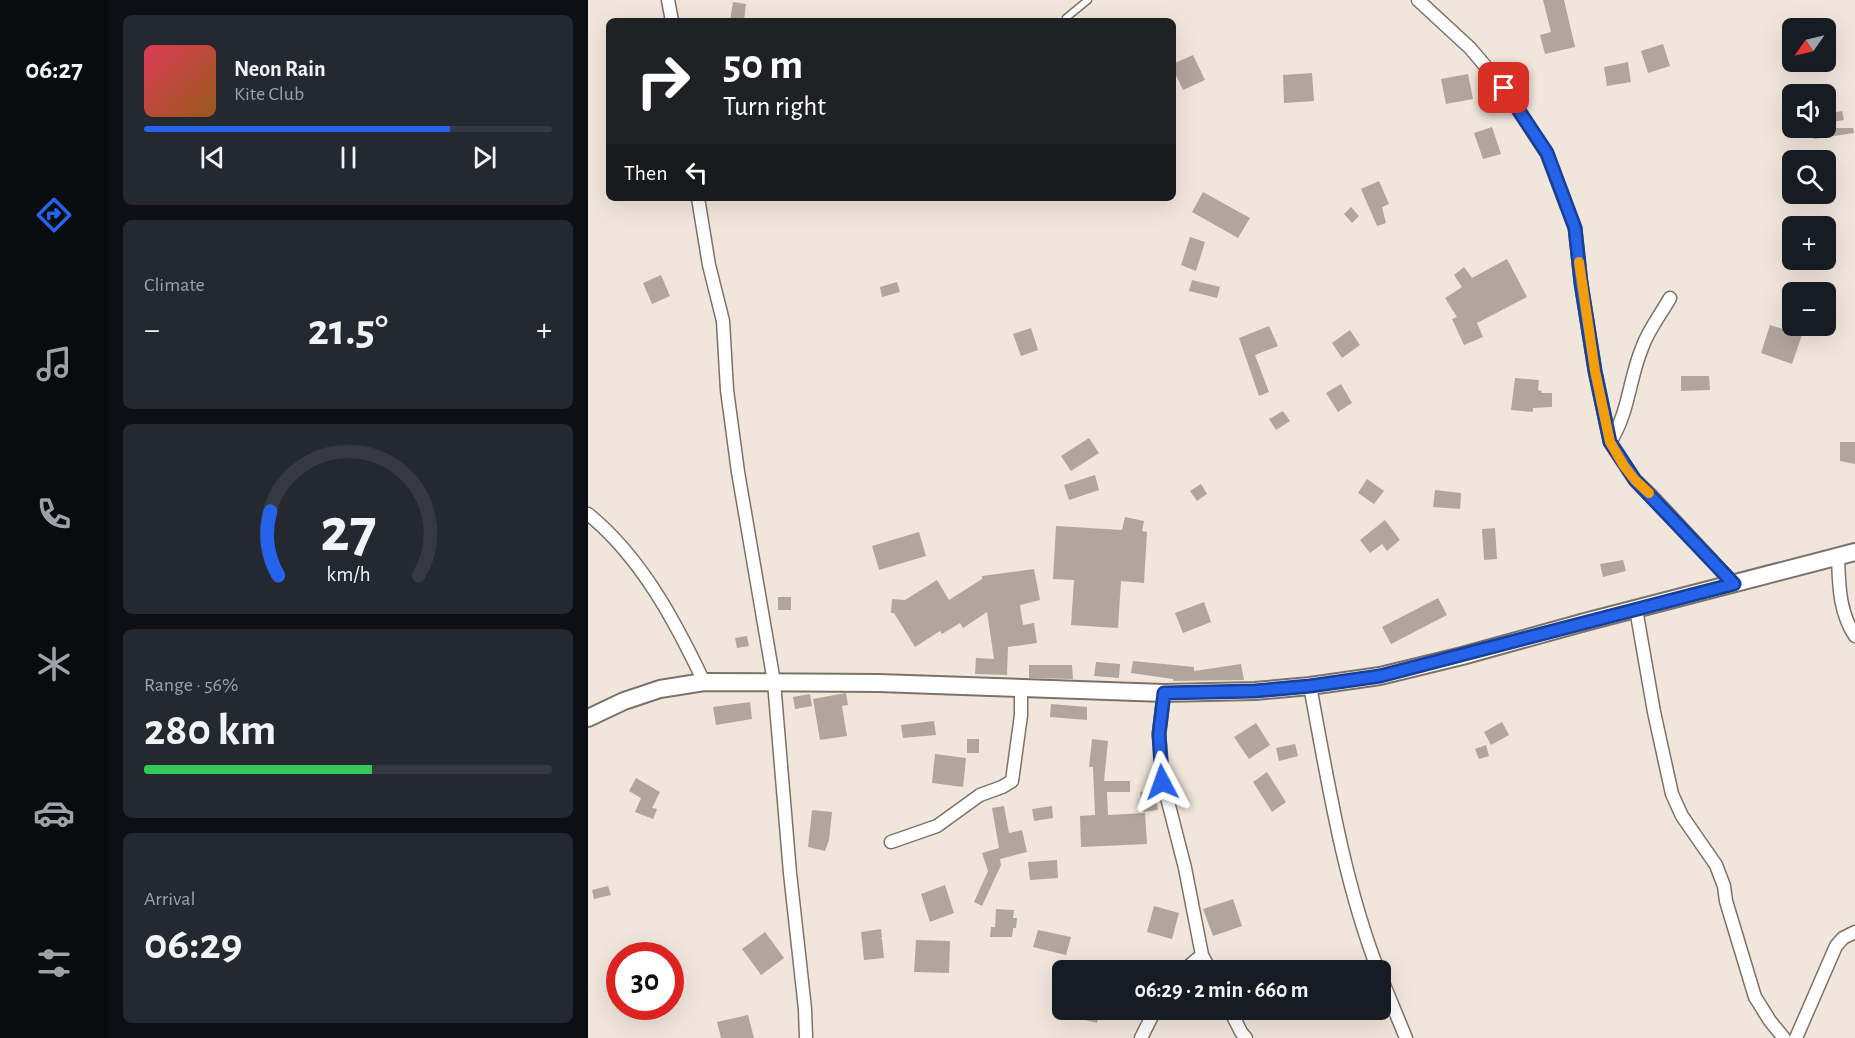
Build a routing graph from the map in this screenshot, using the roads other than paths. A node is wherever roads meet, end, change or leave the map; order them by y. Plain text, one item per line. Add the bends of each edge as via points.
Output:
1 (668, 0) edge
2 (1088, 0) edge
3 (1418, 0) edge
4 (671, 18) edge
5 (1066, 18) dead end
6 (698, 201) edge
7 (1670, 298) dead end
8 (1610, 442) junction
9 (588, 514) edge
10 (1855, 552) edge
11 (1838, 557) junction
12 (1734, 584) junction
13 (1636, 609) junction
14 (1855, 636) edge
15 (704, 682) junction
16 (774, 682) junction
17 (1310, 686) junction
18 (1021, 688) junction
19 (1164, 693) junction
20 (588, 718) edge
21 (891, 842) dead end
22 (1855, 932) edge
23 (1202, 955) junction
24 (1196, 960) edge
25 (1205, 960) edge
26 (1374, 960) edge
27 (1391, 1002) edge
28 (1150, 1020) edge
29 (1235, 1020) edge
30 (806, 1038) edge
31 (1141, 1038) edge
32 (1246, 1038) edge
33 (1406, 1038) edge
34 (1784, 1038) edge
35 (1796, 1038) edge

1 - 4 street
2 - 5 lane
3 - 8 street via 1470,48 1504,88 1547,153 1575,228 1595,371
6 - 16 street via 723,321 735,448
7 - 8 street via 1642,346 1625,411
8 - 12 street via 1635,480
9 - 15 street via 628,555 670,614
10 - 11 main road
11 - 12 main road
11 - 14 street via 1839,596
12 - 13 main road
13 - 17 main road via 1380,676
13 - 34 street via 1672,794 1682,816 1716,865 1755,997
15 - 16 main road
15 - 20 main road via 660,689
16 - 18 main road
16 - 30 street
17 - 19 main road
17 - 26 street via 1339,842
18 - 19 main road
18 - 21 street via 1012,781 980,795 937,826
19 - 23 street via 1159,734 1162,782 1185,868
22 - 35 street via 1836,946
23 - 24 street
23 - 25 street
27 - 33 street
28 - 31 street
29 - 32 street

